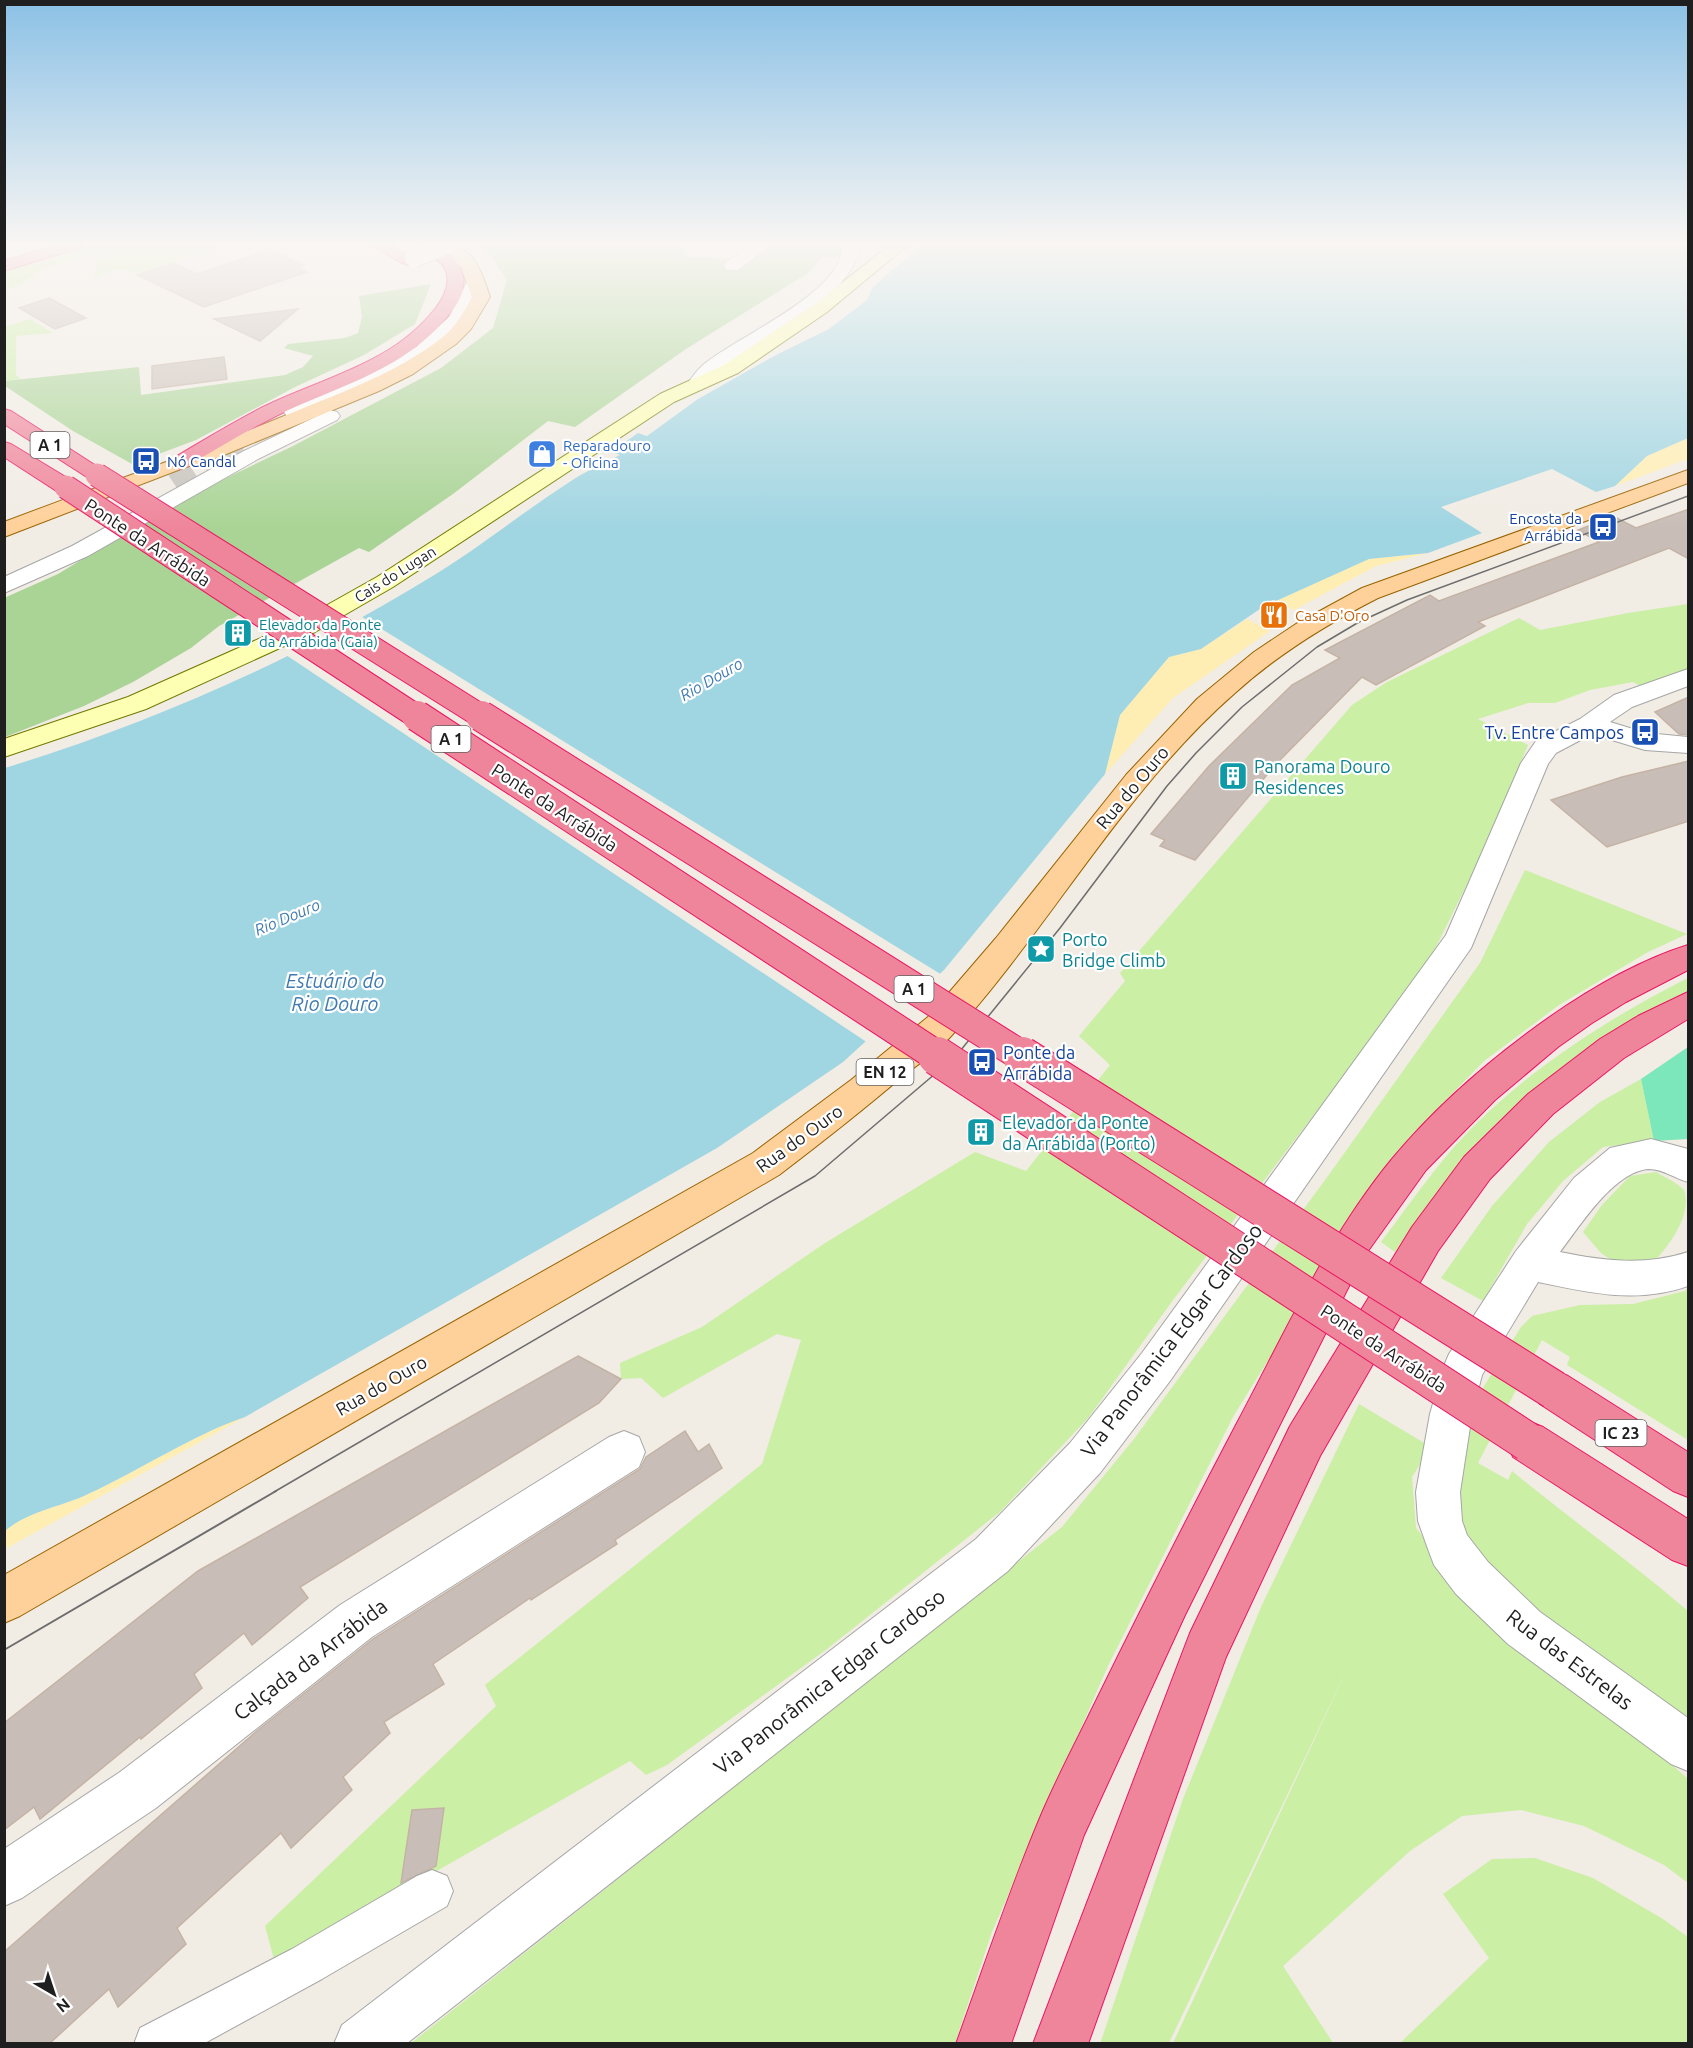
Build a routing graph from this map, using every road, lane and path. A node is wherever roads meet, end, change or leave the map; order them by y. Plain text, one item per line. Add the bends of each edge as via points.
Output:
1 (416, 340) edge
2 (436, 340) edge
3 (448, 340) edge
4 (462, 340) edge
5 (752, 340) edge
6 (774, 340) edge
7 (697, 384) junction
8 (4, 415) edge
9 (284, 416) dead end
10 (330, 416) joint
11 (4, 448) edge
12 (179, 463) junction
13 (1689, 476) edge
14 (175, 485) tunnel mouth
15 (4, 530) edge
16 (31, 573) junction
17 (4, 586) edge
18 (1689, 677) edge
19 (1589, 725) junction
20 (1689, 745) edge
21 (4, 749) edge
22 (1689, 957) edge
23 (1689, 1004) edge
24 (1689, 1167) edge
25 (1529, 1263) junction
26 (1689, 1269) edge
27 (1554, 1390) joint
28 (624, 1452) dead end
29 (1689, 1476) edge
30 (1627, 1506) junction
31 (1689, 1544) edge
32 (1689, 1555) edge
33 (4, 1600) edge
34 (1689, 1747) edge
35 (4, 1880) edge
36 (432, 1891) dead end
37 (156, 2043) edge
38 (361, 2043) edge
39 (983, 2043) edge
40 (1060, 2043) edge

1 - 12 highway via 372,368 272,411
2 - 9 street via 382,372
3 - 12 main road via 406,370 292,422
4 - 10 main road via 402,380
5 - 7 street via 708,370
6 - 7 main road, Cais do Lugan via 731,369
7 - 21 main road, Cais do Lugan via 667,399 386,582 306,627 137,704
8 - 27 highway, Ponte da Arrábida / A 1, bridge
10 - 16 street via 251,455 80,551
11 - 30 highway, Ponte da Arrábida / A 1, bridge
12 - 15 main road
13 - 33 main road, Rua do Ouro / EN 12 via 1370,593 1294,635 1207,704 1159,754 939,1027 839,1109 756,1170
14 - 16 street via 68,546
16 - 17 street
18 - 19 street, Via Panorâmica Edgar Cardoso via 1623,701
19 - 20 street via 1645,741
19 - 38 street, Via Panorâmica Edgar Cardoso via 1546,747 1535,763 1460,940 1156,1367 1085,1458 992,1555
22 - 39 highway via 1623,988 1582,1013 1494,1080 1424,1148 1350,1246 1169,1599 1061,1828
23 - 40 highway via 1590,1065 1528,1116 1486,1158 1440,1214 1305,1441 1206,1649
24 - 25 street, Rua das Estrelas via 1651,1154 1623,1159 1587,1189
25 - 26 street via 1624,1281 1650,1280
25 - 34 street, Rua das Estrelas via 1463,1368 1442,1464 1438,1492 1440,1521 1450,1549 1472,1578 1524,1628
27 - 29 highway, IC 23
28 - 35 street, Calçada da Arrábida via 356,1621 138,1790
30 - 31 highway
30 - 32 highway
36 - 37 street via 307,1964

